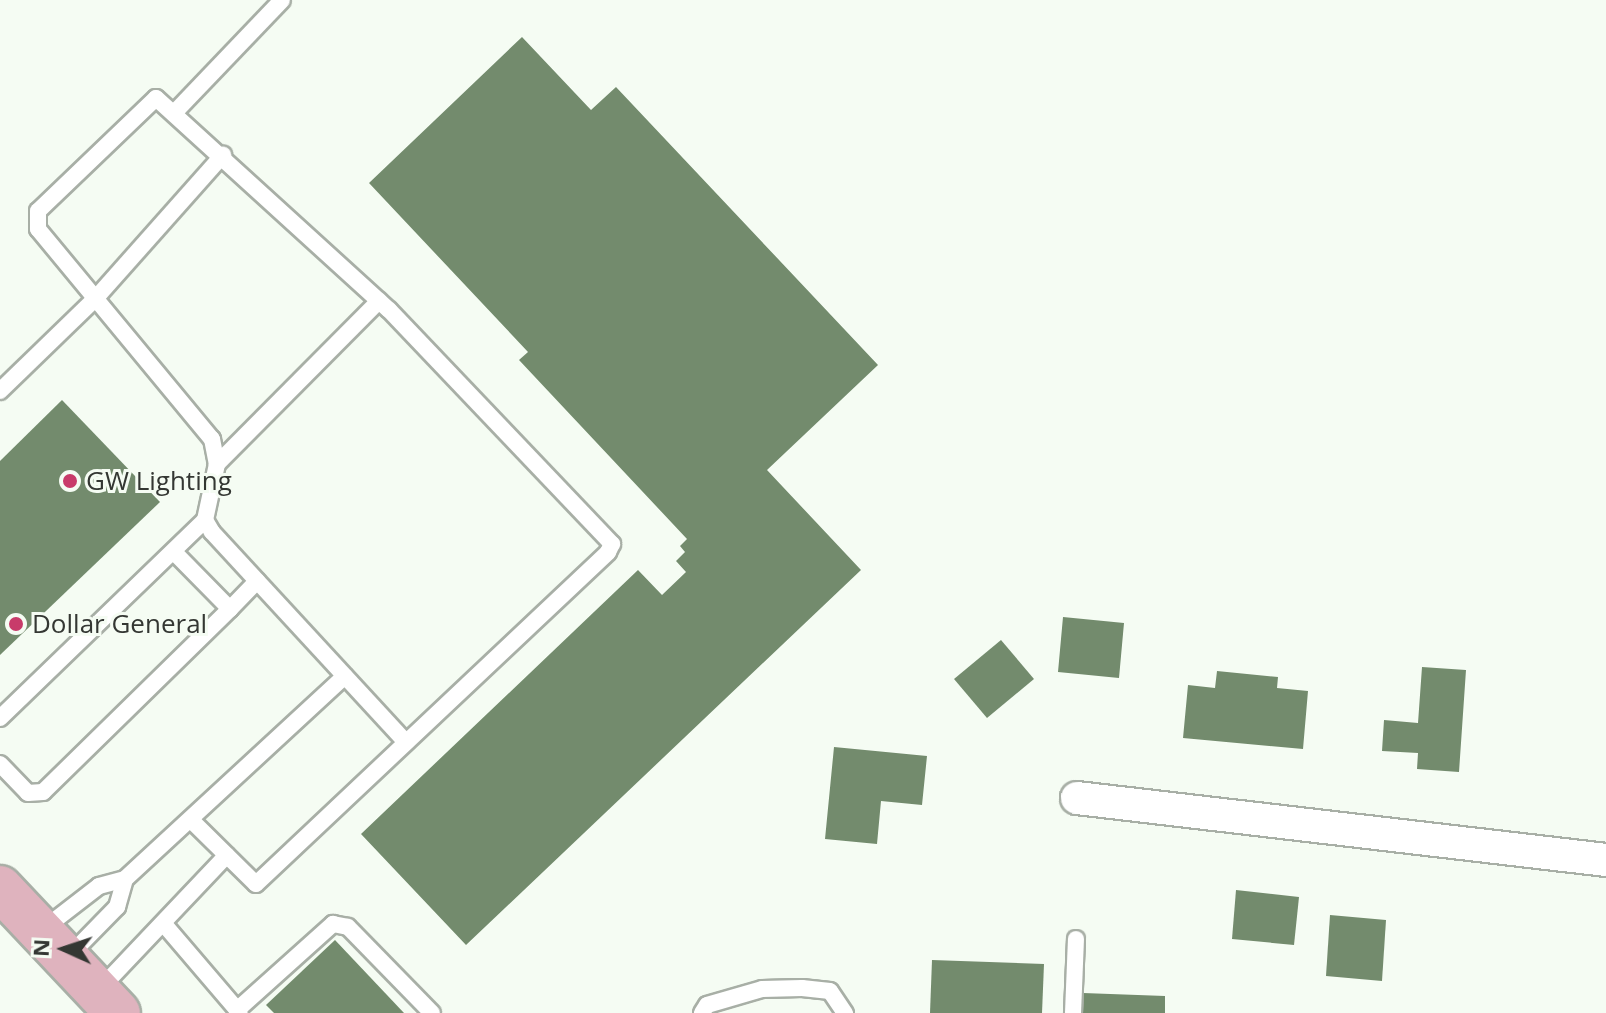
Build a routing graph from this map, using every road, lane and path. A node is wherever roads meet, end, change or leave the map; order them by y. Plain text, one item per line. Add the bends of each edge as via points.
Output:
1 (282, 0) edge
2 (176, 111) junction
3 (223, 155) junction
4 (95, 299) junction
5 (379, 301) junction
6 (0, 391) edge
7 (217, 464) junction
8 (205, 520) junction
9 (175, 553) junction
10 (257, 581) junction
11 (230, 609) junction
12 (345, 676) junction
13 (0, 718) edge
14 (406, 742) junction
15 (0, 764) edge
16 (1077, 798) dead end
17 (191, 820) junction
18 (227, 855) junction
19 (1606, 860) edge
20 (125, 879) junction
21 (0, 888) edge
22 (163, 923) junction
23 (1076, 939) dead end
24 (54, 944) junction
25 (108, 1002) edge
26 (239, 1011) edge
27 (432, 1013) edge
28 (702, 1013) edge
29 (845, 1013) edge
30 (1073, 1013) edge

1 - 2 lane
2 - 3 lane
2 - 4 lane via 156,98 146,102 38,211 38,229
3 - 4 lane
3 - 5 lane
4 - 6 lane
4 - 7 lane via 212,439
5 - 7 lane
5 - 14 lane via 612,544
7 - 8 lane
8 - 9 lane
8 - 10 lane
9 - 11 lane
9 - 13 lane
10 - 11 lane
10 - 12 lane
11 - 15 lane via 43,792 28,793
12 - 14 lane
12 - 17 lane
14 - 18 lane via 256,884
16 - 19 street
17 - 18 lane
17 - 20 lane
18 - 22 lane
20 - 24 lane via 99,886
20 - 24 lane via 117,907
21 - 24 main road
22 - 25 lane
22 - 26 lane
23 - 30 lane
24 - 25 main road
26 - 27 lane via 333,924 348,927
28 - 29 lane via 707,1005 762,989 802,988 830,991

